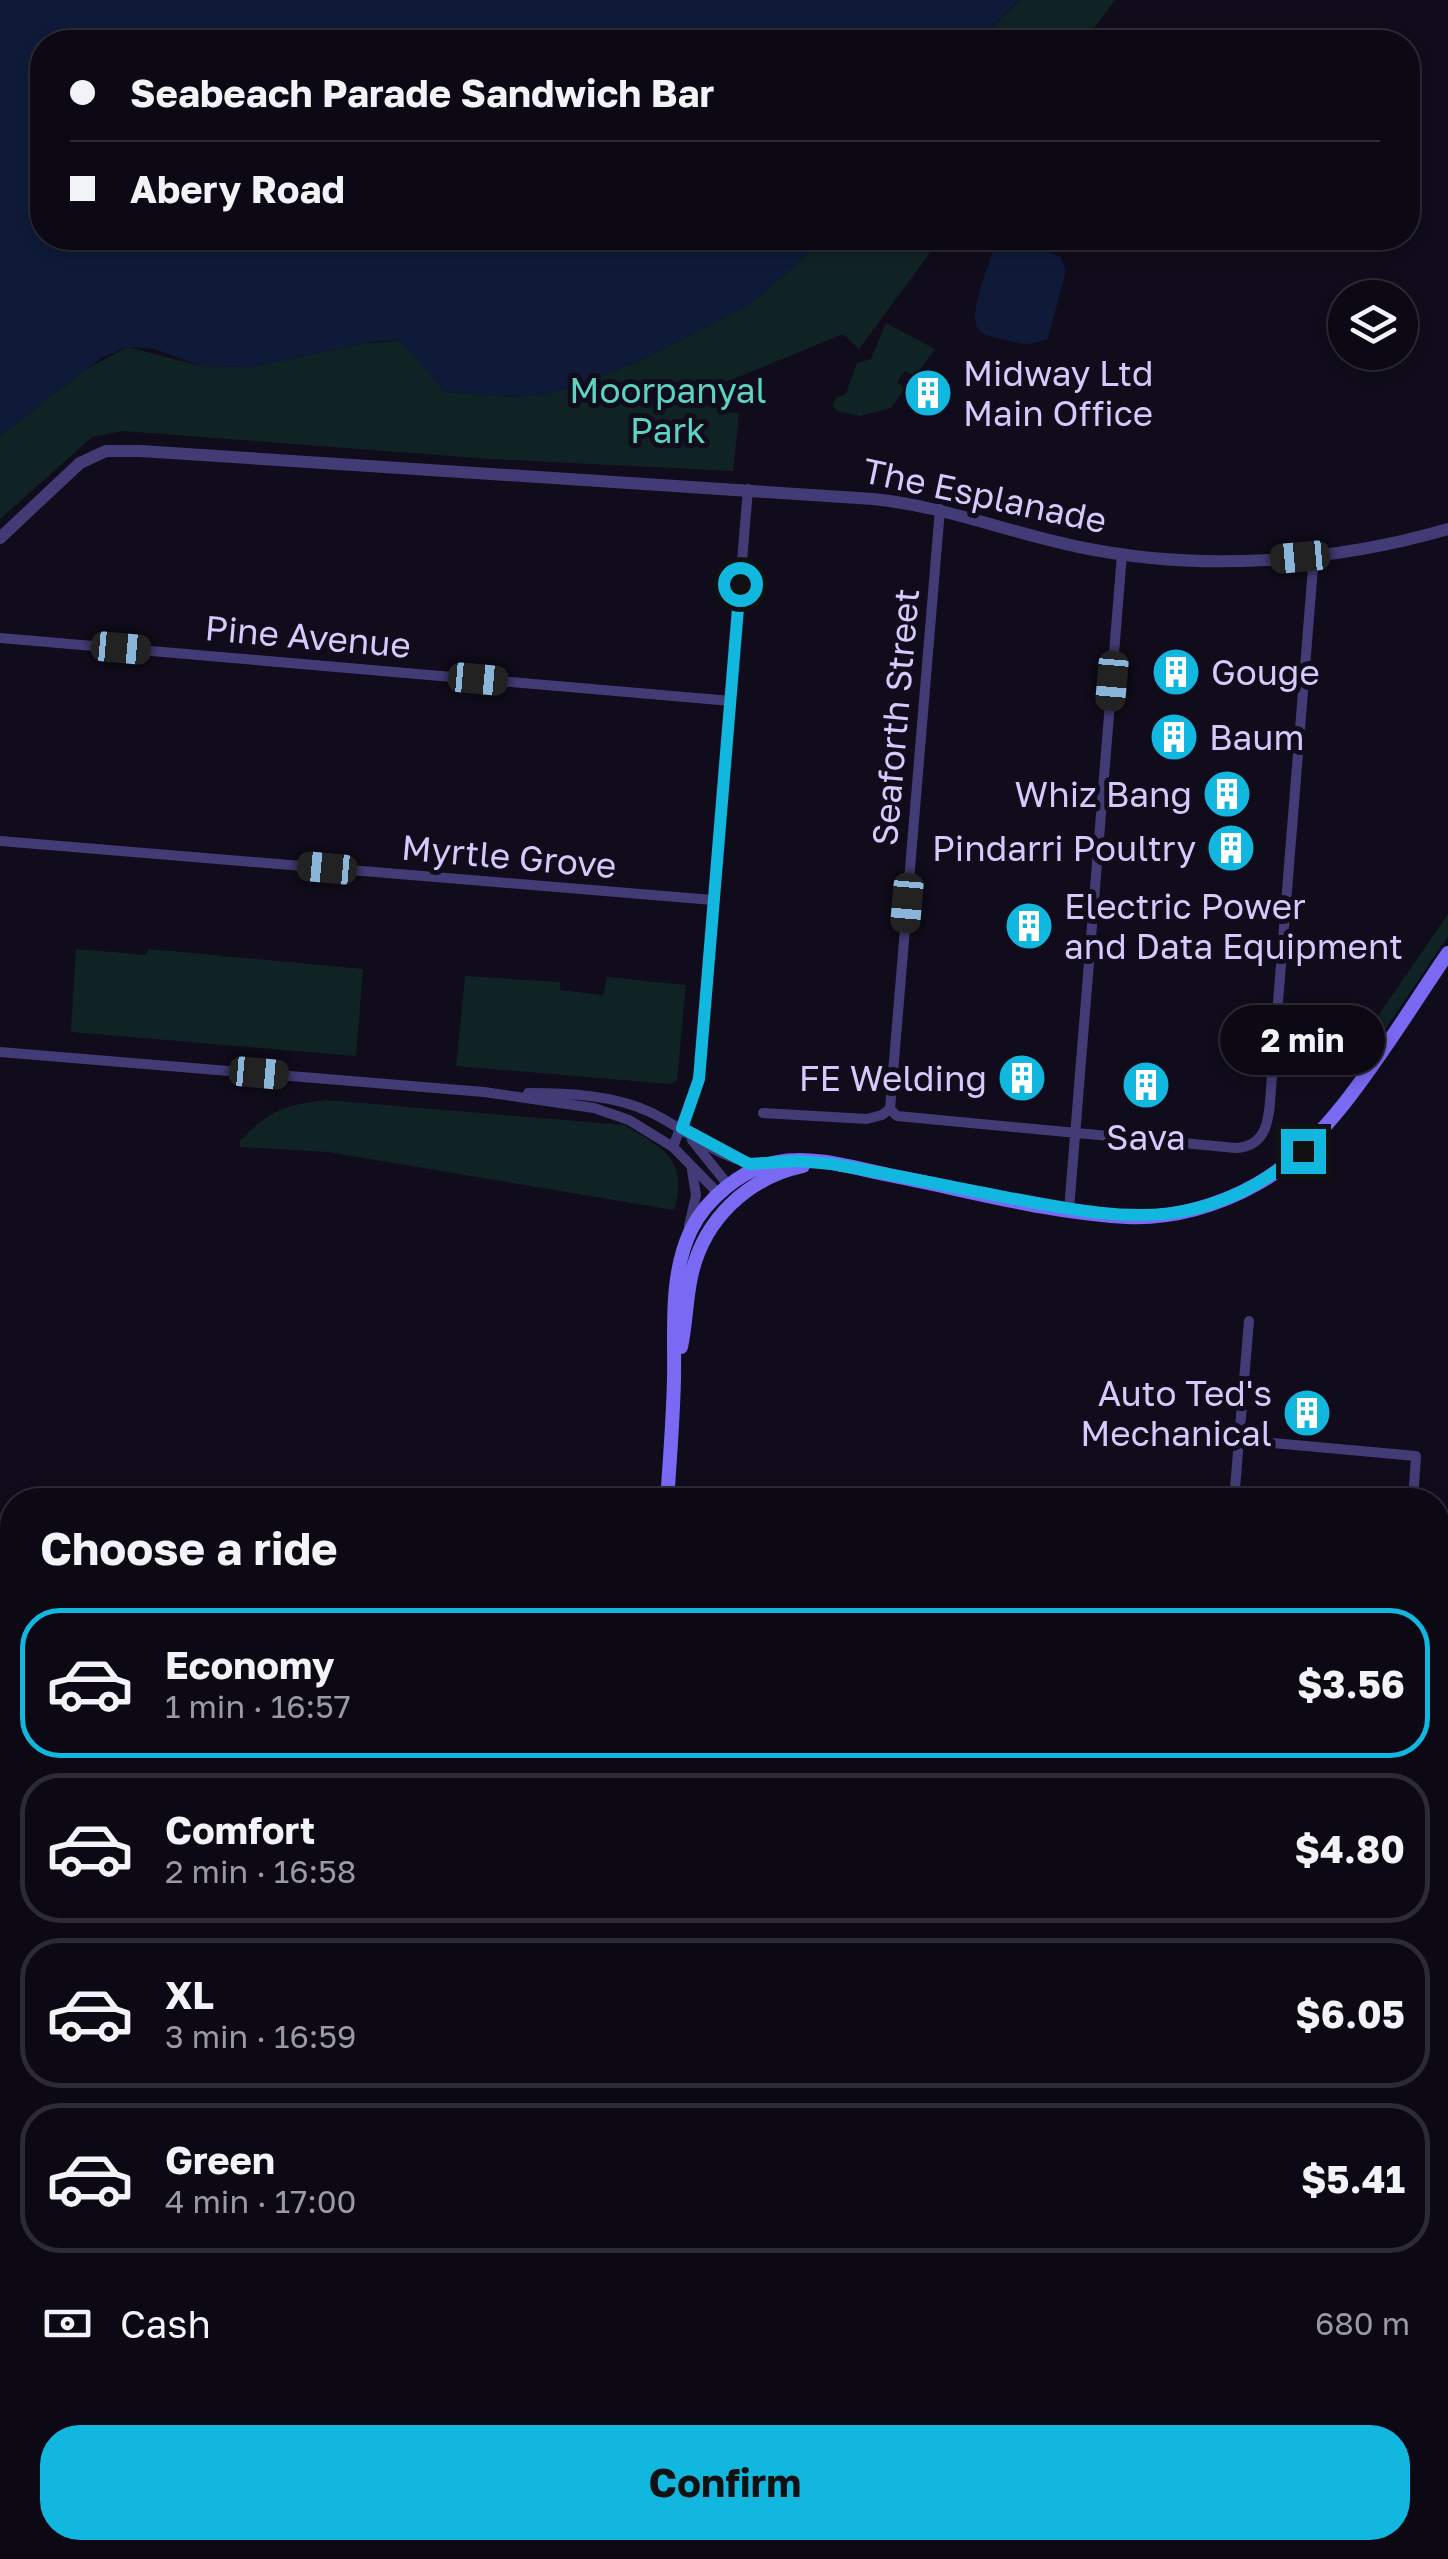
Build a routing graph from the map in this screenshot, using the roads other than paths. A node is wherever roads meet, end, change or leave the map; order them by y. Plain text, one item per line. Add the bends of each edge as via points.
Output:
1 (748, 489) junction
2 (940, 509) junction
3 (1448, 529) edge
4 (0, 538) edge
5 (1122, 554) junction
6 (1314, 555) junction
7 (0, 638) edge
8 (731, 700) junction
9 (0, 841) edge
10 (714, 900) junction
11 (1448, 953) edge
12 (0, 1052) edge
13 (484, 1092) junction
14 (890, 1109) junction
15 (763, 1113) dead end
16 (682, 1128) junction
17 (1075, 1132) junction
18 (673, 1146) junction
19 (688, 1161) junction
20 (832, 1164) junction
21 (767, 1165) junction
22 (724, 1190) junction
23 (732, 1202) junction
24 (1069, 1210) junction
25 (683, 1252) junction
26 (1249, 1321) dead end
27 (674, 1382) junction
28 (1239, 1440) junction
29 (668, 1488) edge
30 (1235, 1488) edge
31 (1414, 1488) edge

1 - 2 street, The Esplanade
1 - 4 street, The Esplanade via 106,451 80,462
1 - 8 street
2 - 5 street, The Esplanade
2 - 14 street, Seaforth Street
3 - 6 street, The Esplanade
5 - 6 street, The Esplanade via 1214,561
5 - 17 street
6 - 17 street via 1264,1134 1236,1148
7 - 8 street, Pine Avenue
8 - 10 street
9 - 10 street, Myrtle Grove
10 - 16 street via 699,1079
11 - 24 main road via 1332,1119 1275,1173 1220,1201 1174,1214
12 - 13 street
13 - 16 street via 610,1100
13 - 18 street via 605,1110
14 - 15 street via 866,1119
14 - 17 street via 897,1116
16 - 18 street
16 - 21 street via 740,1161
16 - 22 street via 713,1163
17 - 24 street
18 - 19 street
19 - 22 street
19 - 25 street via 696,1196
20 - 21 main road
20 - 23 main road via 788,1170
20 - 24 main road
21 - 22 main road
22 - 23 main road
22 - 25 main road via 693,1225
23 - 27 main road via 698,1252
25 - 27 main road
26 - 28 street
27 - 29 main road
28 - 30 street
28 - 31 street via 1416,1456

